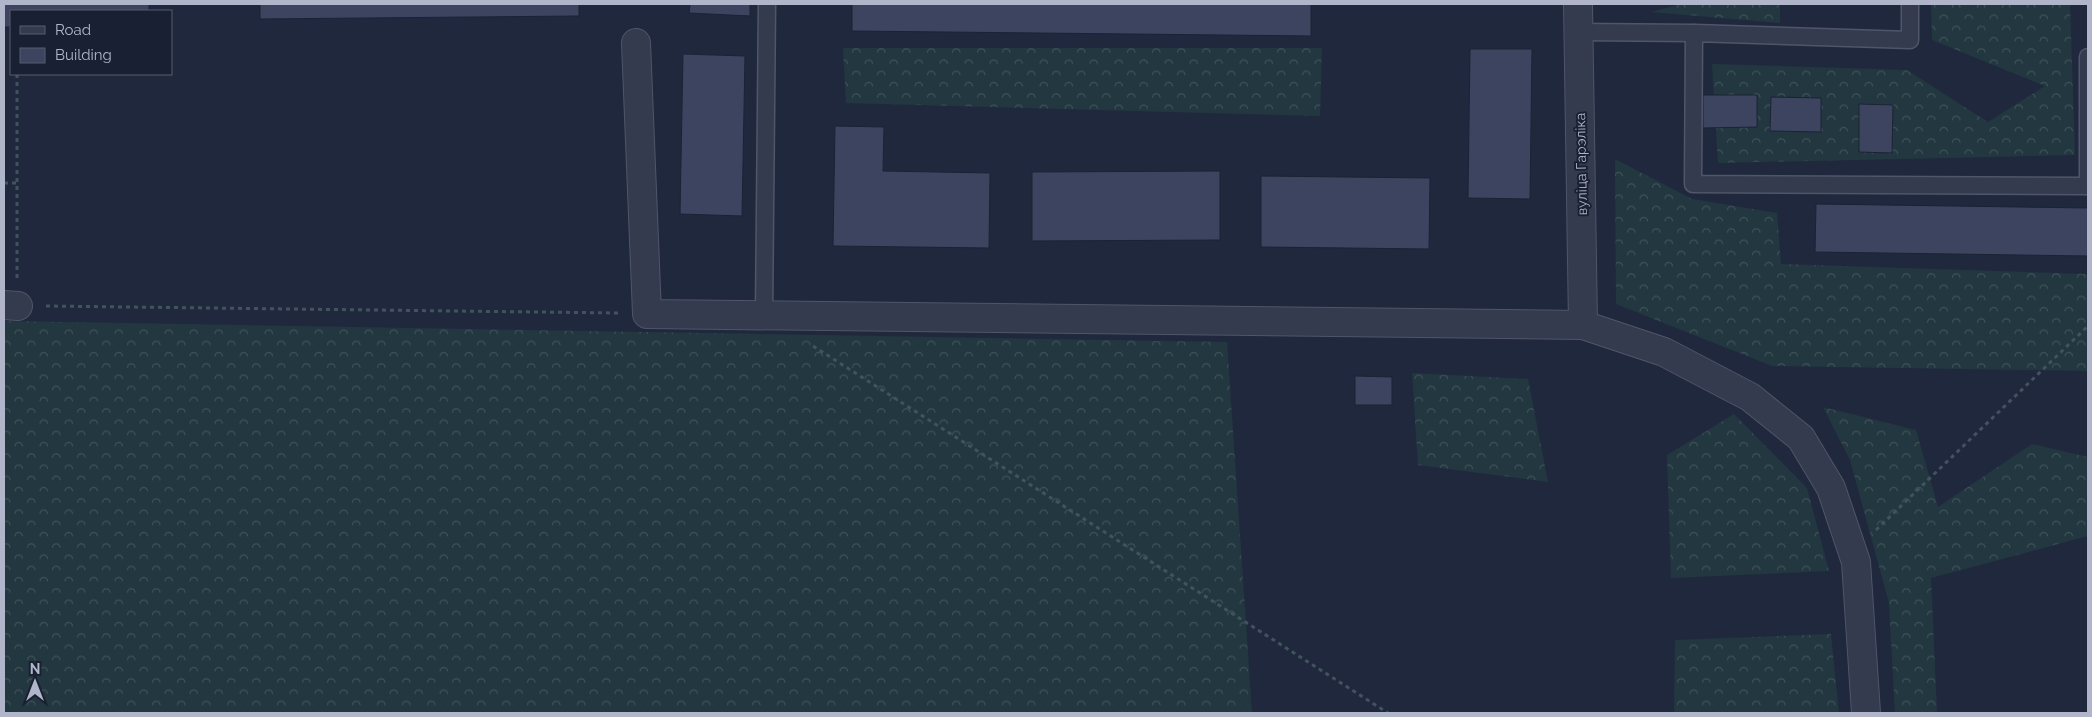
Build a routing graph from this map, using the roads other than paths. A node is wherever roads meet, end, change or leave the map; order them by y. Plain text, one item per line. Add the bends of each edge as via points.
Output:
1 (767, 4) edge
2 (1578, 4) edge
3 (1910, 4) edge
4 (1579, 32) junction
5 (1694, 33) junction
6 (636, 43) dead end
7 (2088, 57) edge
8 (2088, 186) edge
9 (764, 315) junction
10 (1583, 325) junction
11 (1866, 713) edge

1 - 9 lane
2 - 4 street, вуліца Гарэліка
3 - 5 lane via 1910,40
4 - 5 lane
4 - 10 street, вуліца Гарэліка
5 - 8 lane via 1693,184
6 - 9 street via 647,314
7 - 8 lane
9 - 10 street
10 - 11 street via 1664,352 1750,397 1801,438 1831,488 1856,562

